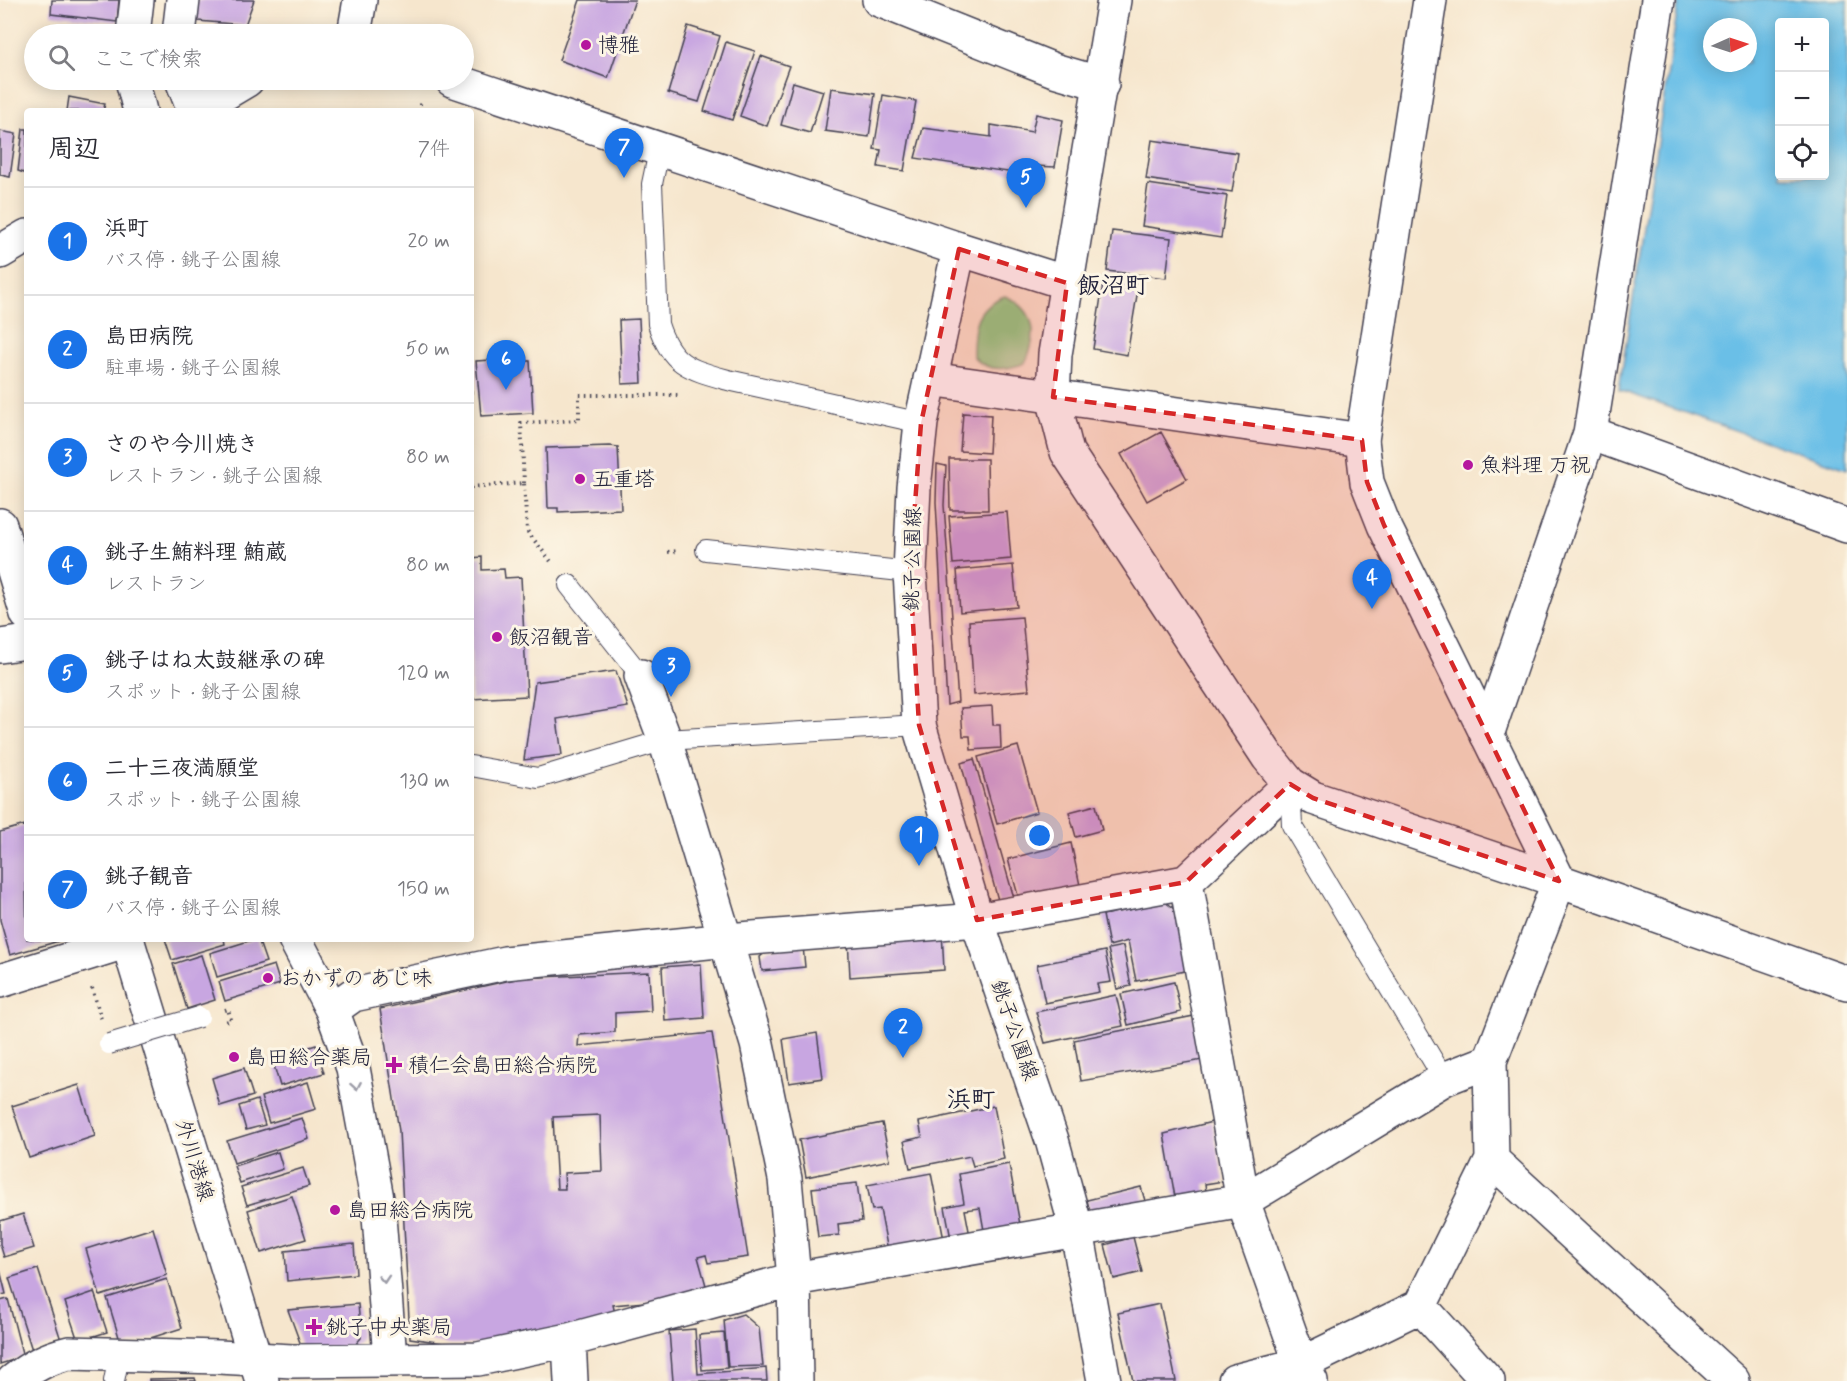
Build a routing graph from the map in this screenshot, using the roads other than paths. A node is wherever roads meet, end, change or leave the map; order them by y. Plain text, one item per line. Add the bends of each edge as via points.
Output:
1 (137, 0) edge
2 (183, 0) edge
3 (360, 0) edge
4 (879, 0) edge
5 (1114, 0) edge
6 (1430, 0) edge
7 (1658, 0) edge
8 (134, 24) edge
9 (180, 24) edge
10 (356, 24) edge
11 (1102, 84) junction
12 (474, 88) edge
13 (135, 90) edge
14 (186, 90) edge
15 (230, 90) edge
16 (139, 108) edge
17 (194, 108) edge
18 (200, 108) edge
19 (659, 151) junction
20 (959, 249) junction
21 (1067, 283) junction
22 (930, 379) junction
23 (1053, 397) junction
24 (921, 423) junction
25 (1590, 433) junction
26 (1362, 440) junction
27 (0, 525) edge
28 (1847, 526) edge
29 (706, 550) dead end
30 (909, 572) junction
31 (569, 585) road end
32 (24, 604) edge
33 (24, 642) edge
34 (0, 646) edge
35 (641, 676) joint
36 (919, 725) junction
37 (1486, 735) junction
38 (665, 740) junction
39 (474, 767) edge
40 (1290, 784) junction
41 (1559, 881) junction
42 (1186, 882) junction
43 (977, 920) junction
44 (727, 940) junction
45 (121, 942) edge
46 (128, 942) edge
47 (297, 942) edge
48 (0, 981) edge
49 (1847, 983) edge
50 (332, 1011) junction
51 (199, 1017) dead end
52 (109, 1044) road end
53 (1490, 1061) junction
54 (1444, 1079) junction
55 (1492, 1160) junction
56 (1243, 1201) junction
57 (1077, 1231) junction
58 (794, 1280) junction
59 (1420, 1306) junction
60 (569, 1340) junction
61 (390, 1358) junction
62 (117, 1368) edge
63 (259, 1370) edge
64 (1306, 1372) edge
65 (13, 1381) edge
66 (571, 1381) edge
67 (796, 1381) edge
68 (1104, 1381) edge
69 (1236, 1381) edge
70 (1488, 1381) edge
71 (1733, 1381) edge

1 - 8 street
2 - 9 street
3 - 10 street
4 - 11 street via 1054,70
5 - 11 street
6 - 26 street
7 - 25 street
11 - 21 street
12 - 19 street
13 - 16 street
14 - 17 street
15 - 18 street
19 - 20 street
19 - 24 lane via 652,184 658,324 665,346 675,358 700,372 728,380
20 - 21 street
20 - 22 street, 銚子公園線
21 - 23 street via 1055,354
22 - 23 street
22 - 24 street, 銚子公園線
23 - 26 street
23 - 40 street via 1067,452
24 - 30 street, 銚子公園線
25 - 28 street
25 - 37 street
26 - 37 street via 1367,482 1384,525
27 - 32 street
29 - 30 lane
30 - 36 street, 銚子公園線
31 - 35 lane
33 - 34 street
35 - 38 street
36 - 38 lane
36 - 43 street, 銚子公園線
37 - 41 street
38 - 39 lane via 537,778
38 - 44 street
40 - 41 street via 1313,798
40 - 42 street
40 - 54 lane via 1292,825
41 - 49 street
41 - 53 street
42 - 43 street
42 - 56 street
43 - 44 street
43 - 57 street, 銚子公園線 via 1052,1140
44 - 50 street via 505,963 353,995
44 - 58 street via 757,1044 785,1179
45 - 48 street
46 - 63 street, 外川港線
47 - 50 street
50 -> 61 street via 353,1068 378,1204
51 - 52 lane, bridge
53 - 54 street
53 - 55 street
54 - 56 street
55 - 59 street
55 - 71 street
56 - 57 street
56 - 64 street
57 - 58 street
57 - 68 street, 銚子公園線
58 - 60 street
58 - 67 street
59 - 64 street
59 - 70 street
60 - 61 street via 478,1359
60 - 66 street
61 - 63 street via 292,1361
62 - 63 street
62 - 65 street via 69,1353 31,1367
64 - 69 street

